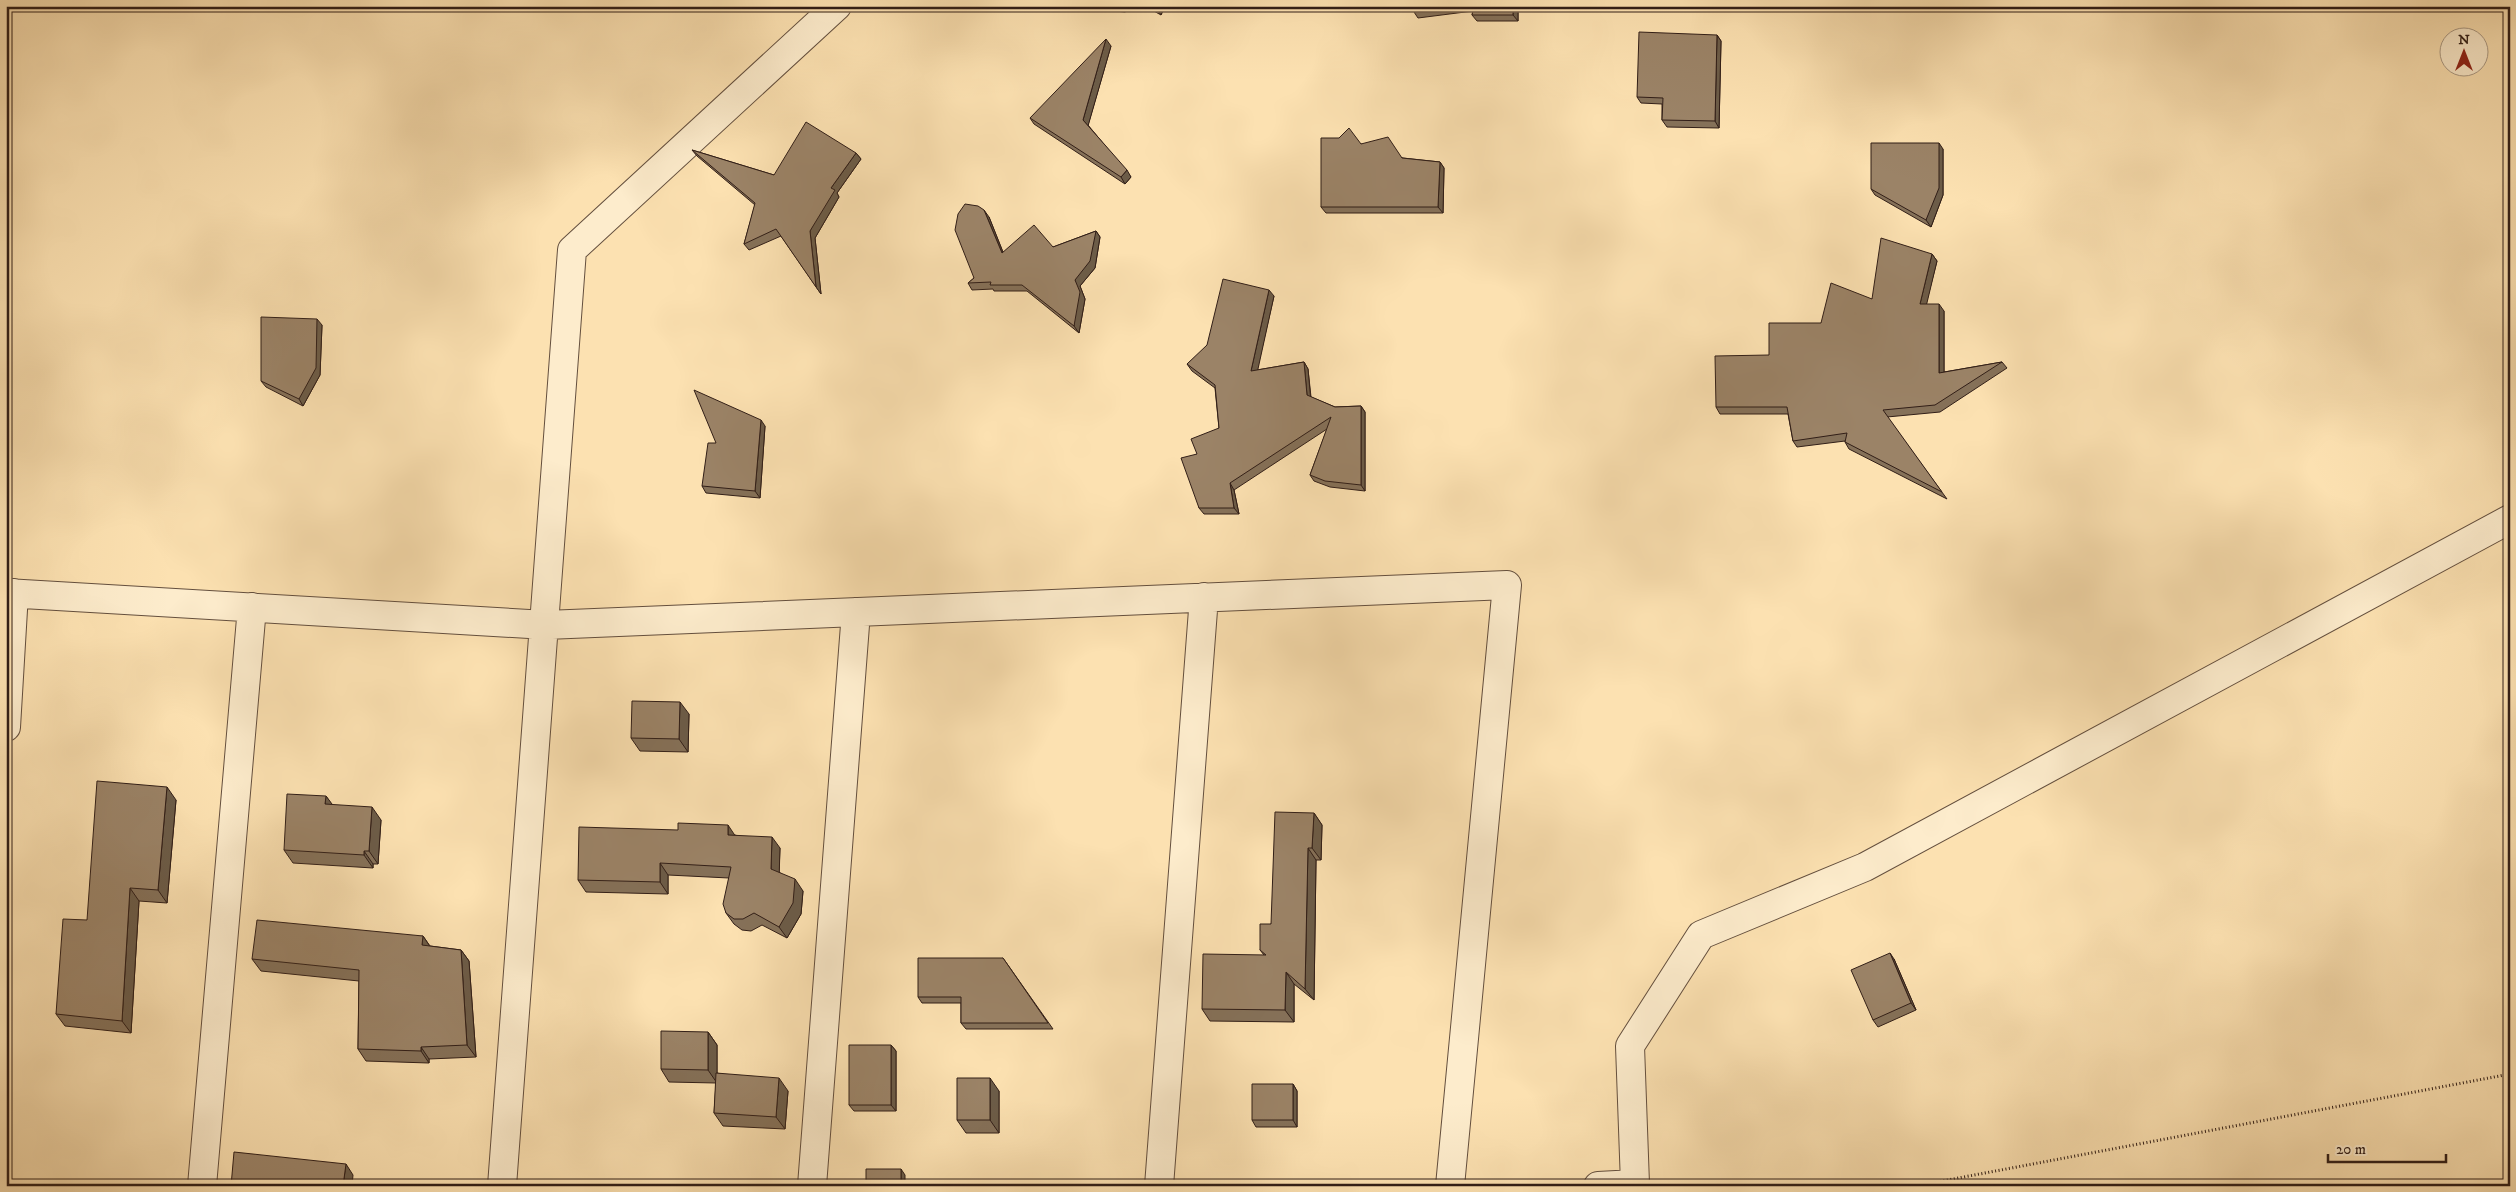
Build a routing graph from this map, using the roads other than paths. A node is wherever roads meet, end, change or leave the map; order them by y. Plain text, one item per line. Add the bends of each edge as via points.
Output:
1 (837, 6) edge
2 (2510, 519) edge
3 (10, 593) edge
4 (1204, 597) junction
5 (252, 607) junction
6 (856, 612) junction
7 (546, 624) junction
8 (6, 727) edge
9 (1643, 1185) edge
10 (202, 1186) edge
11 (502, 1186) edge
12 (812, 1186) edge
13 (1159, 1186) edge
14 (1450, 1186) edge
15 (1598, 1186) edge

1 - 7 street via 572,250
2 - 9 street via 1865,867 1701,935 1630,1046
3 - 5 street
3 - 8 street
4 - 6 street
4 - 13 street
4 - 14 street via 1507,585
5 - 7 street
5 - 10 street
6 - 7 street
6 - 12 street
7 - 11 street
9 - 15 street

